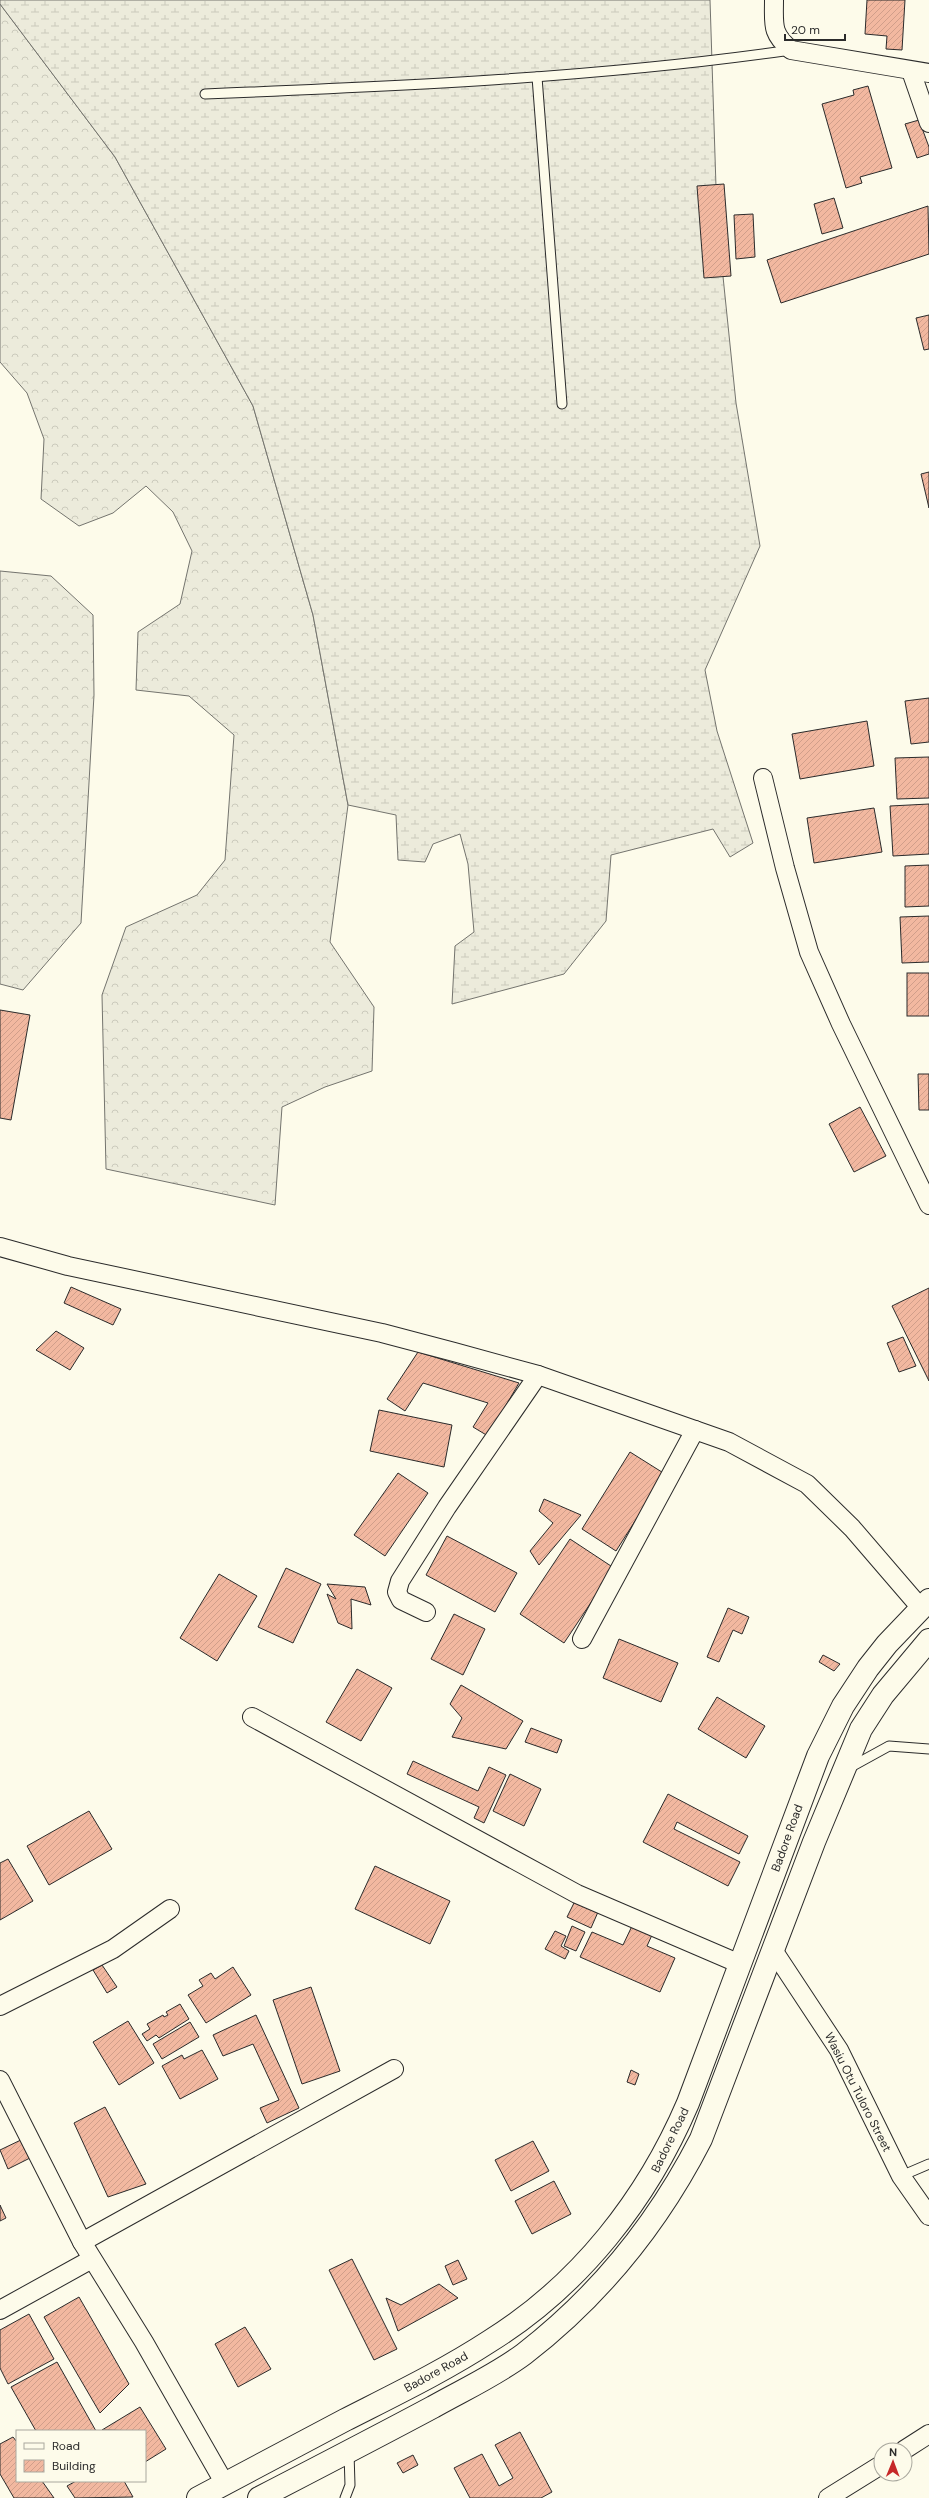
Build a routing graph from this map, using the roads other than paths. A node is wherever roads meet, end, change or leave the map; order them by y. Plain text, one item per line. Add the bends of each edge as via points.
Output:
1 (774, 0) edge
2 (791, 50) junction
3 (911, 70) junction
4 (929, 73) edge
5 (537, 77) junction
6 (205, 94) dead end
7 (929, 123) edge
8 (562, 404) dead end
9 (763, 778) dead end
10 (929, 1205) edge
11 (0, 1246) edge
12 (538, 1375) junction
13 (695, 1430) junction
14 (925, 1603) edge
15 (426, 1612) dead end
16 (582, 1639) dead end
17 (929, 1640) edge
18 (252, 1717) dead end
19 (929, 1748) edge
20 (842, 1772) junction
21 (170, 1909) dead end
22 (773, 1950) junction
23 (740, 1964) junction
24 (0, 2006) edge
25 (394, 2069) dead end
26 (0, 2080) edge
27 (929, 2164) edge
28 (901, 2176) junction
29 (929, 2216) edge
30 (82, 2242) junction
31 (92, 2259) junction
32 (0, 2310) edge
33 (929, 2434) edge
34 (913, 2444) edge
35 (349, 2452) junction
36 (873, 2470) edge
37 (225, 2484) junction
38 (198, 2498) edge
39 (259, 2498) edge
40 (345, 2498) edge
41 (828, 2498) edge

1 - 2 street via 774,25 778,39
2 - 3 street
2 - 5 lane via 640,69
3 - 4 street
3 - 7 street
5 - 6 lane
5 - 8 lane
9 - 10 street via 809,952
11 - 12 street via 68,1266 382,1333
12 - 13 street
12 - 15 street via 447,1507 400,1581 398,1592 401,1600
13 - 14 street via 729,1442 807,1484
13 - 16 street
14 - 23 main road, Badore Road via 868,1668 843,1706 798,1805
17 - 20 main road via 883,1695 861,1729
18 - 23 street via 577,1894
19 - 20 lane via 889,1746
20 - 22 main road
21 - 24 street via 113,1949
22 - 28 street, Wasiu Otu Tuloro Street via 839,2050
22 - 35 main road via 701,2139 683,2174 660,2209 610,2276 555,2328 503,2368
23 - 37 main road, Badore Road via 672,2142 650,2180 624,2216 573,2275 522,2319 490,2341 430,2376
25 - 30 street
26 - 30 street
27 - 28 lane
28 - 29 street, Wasiu Otu Tuloro Street
30 - 31 street
31 - 32 street
31 - 37 street via 144,2342
33 - 34 street
35 - 39 main road
35 - 40 lane via 350,2485
36 - 41 street
37 - 38 main road, Badore Road

